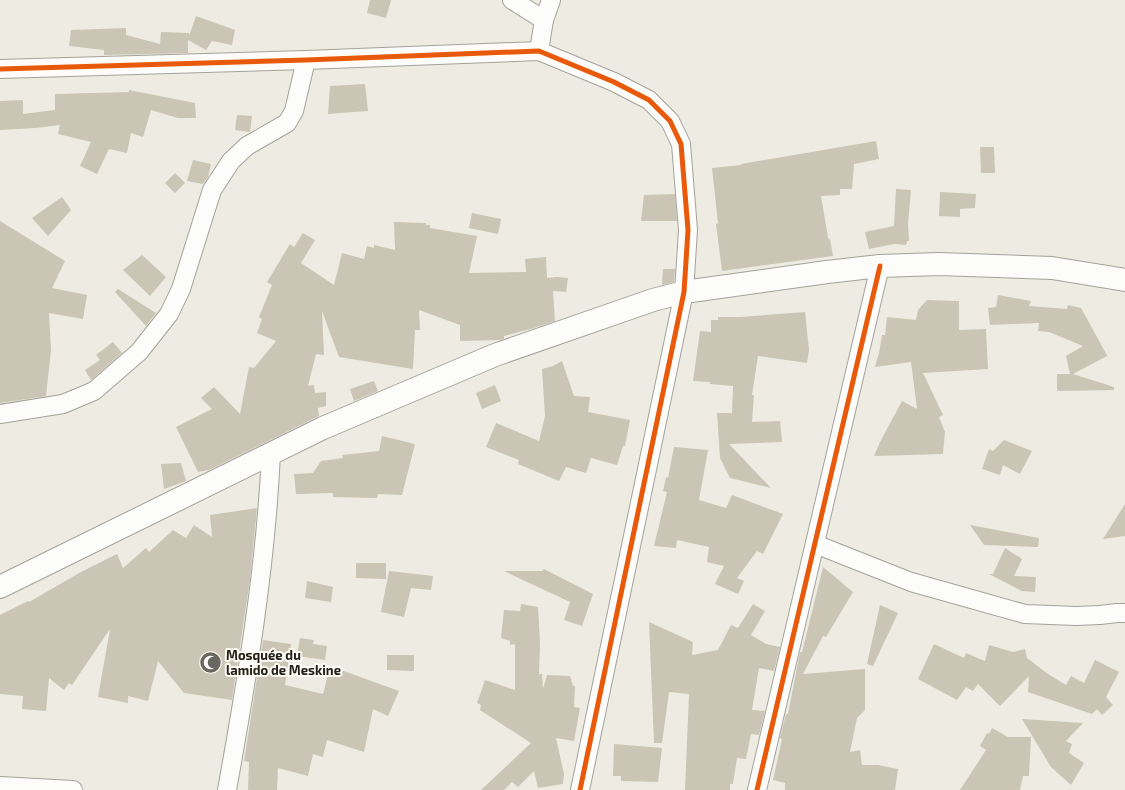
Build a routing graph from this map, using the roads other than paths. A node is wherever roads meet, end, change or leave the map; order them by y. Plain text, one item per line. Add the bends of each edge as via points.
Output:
1 (512, 0) edge
2 (551, 0) edge
3 (544, 20) junction
4 (539, 51) junction
5 (306, 60) junction
6 (0, 70) edge
7 (880, 266) junction
8 (1125, 280) edge
9 (684, 292) junction
10 (0, 414) edge
11 (271, 453) junction
12 (815, 544) junction
13 (0, 587) edge
14 (1125, 613) edge
15 (0, 786) edge
16 (73, 790) edge
17 (227, 790) edge
18 (580, 790) edge
19 (757, 790) edge

1 - 3 street
2 - 3 street
3 - 4 street
4 - 5 street
4 - 9 street via 614,82 649,100 670,121 682,152 688,230
5 - 6 street
5 - 10 street via 294,111 287,123 247,146 231,161 212,190 181,289 169,314 139,352 94,391 62,404
7 - 8 main road via 939,264 1052,268
7 - 9 main road
7 - 12 street
9 - 11 main road via 495,355 323,428
9 - 18 street
11 - 13 main road
11 - 17 street via 269,501 253,630
12 - 14 street via 911,582 1025,614 1076,616
12 - 19 street
15 - 16 street

